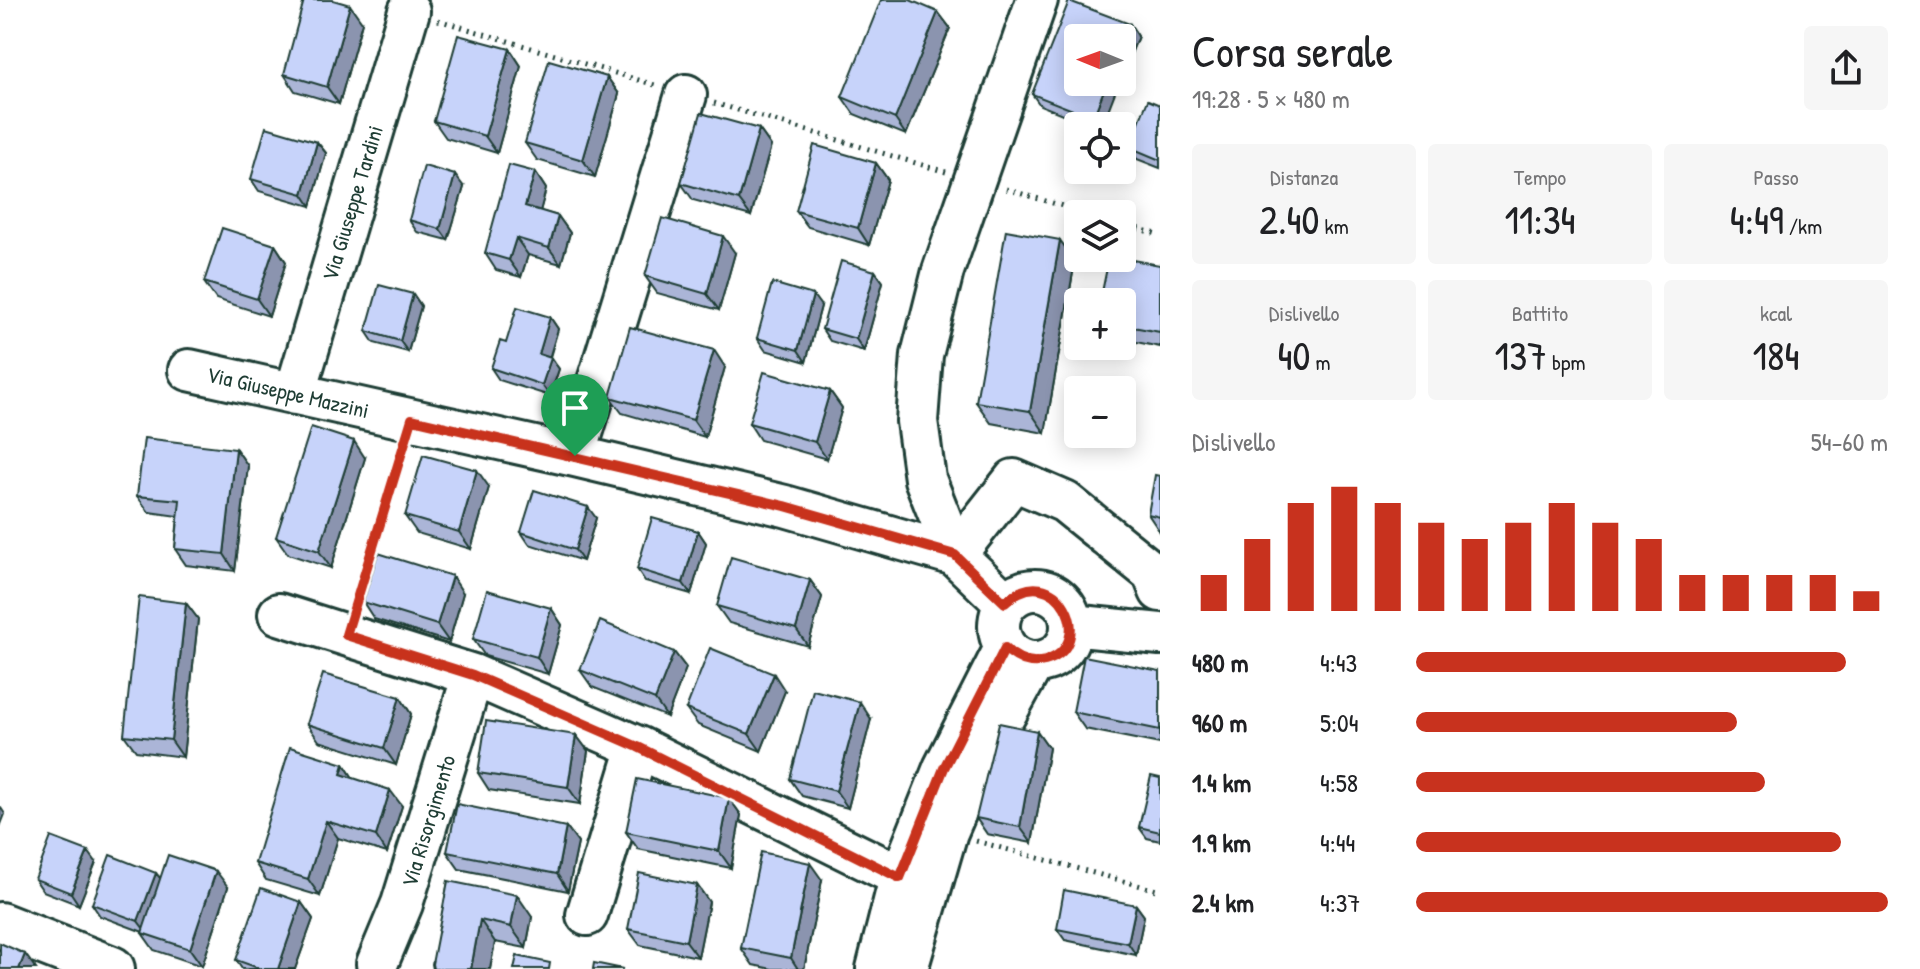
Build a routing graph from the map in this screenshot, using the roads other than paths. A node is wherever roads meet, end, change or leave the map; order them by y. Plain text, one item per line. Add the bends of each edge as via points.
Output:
1 (1037, 0) edge
2 (409, 11) dead end
3 (686, 95) dead end
4 (189, 370) dead end
5 (295, 394) junction
6 (575, 456) junction
7 (955, 555) junction
8 (1160, 591) edge
9 (1005, 603) junction
10 (1160, 613) edge
11 (279, 614) dead end
12 (1071, 625) junction
13 (1160, 634) edge
14 (1020, 655) junction
15 (473, 675) junction
16 (638, 747) junction
17 (914, 884) junction
18 (587, 915) dead end
19 (0, 925) edge
20 (377, 964) dead end
21 (112, 969) edge
22 (877, 969) edge
23 (907, 969) edge

1 - 7 street via 983,183 943,271 922,355 917,421 925,479
2 - 5 street, Via Giuseppe Tardini
3 - 6 street
4 - 5 street, Via Giuseppe Mazzini
5 - 6 street, Via Giuseppe Mazzini
6 - 7 street, Via Giuseppe Mazzini via 785,506
7 - 8 street via 1014,480 1065,502 1153,573
7 - 9 street, Via Giuseppe Mazzini
9 - 12 street via 1024,590 1046,590 1064,604
9 - 14 street via 998,626
10 - 13 street
11 - 15 street
12 - 13 street
12 - 14 street via 1061,651
14 - 17 street via 947,832
14 - 17 street via 944,768
15 - 16 street
15 - 20 street, Via Risorgimento via 402,904
16 - 17 street
16 - 18 street
17 - 22 street
17 - 23 street
19 - 21 main road

